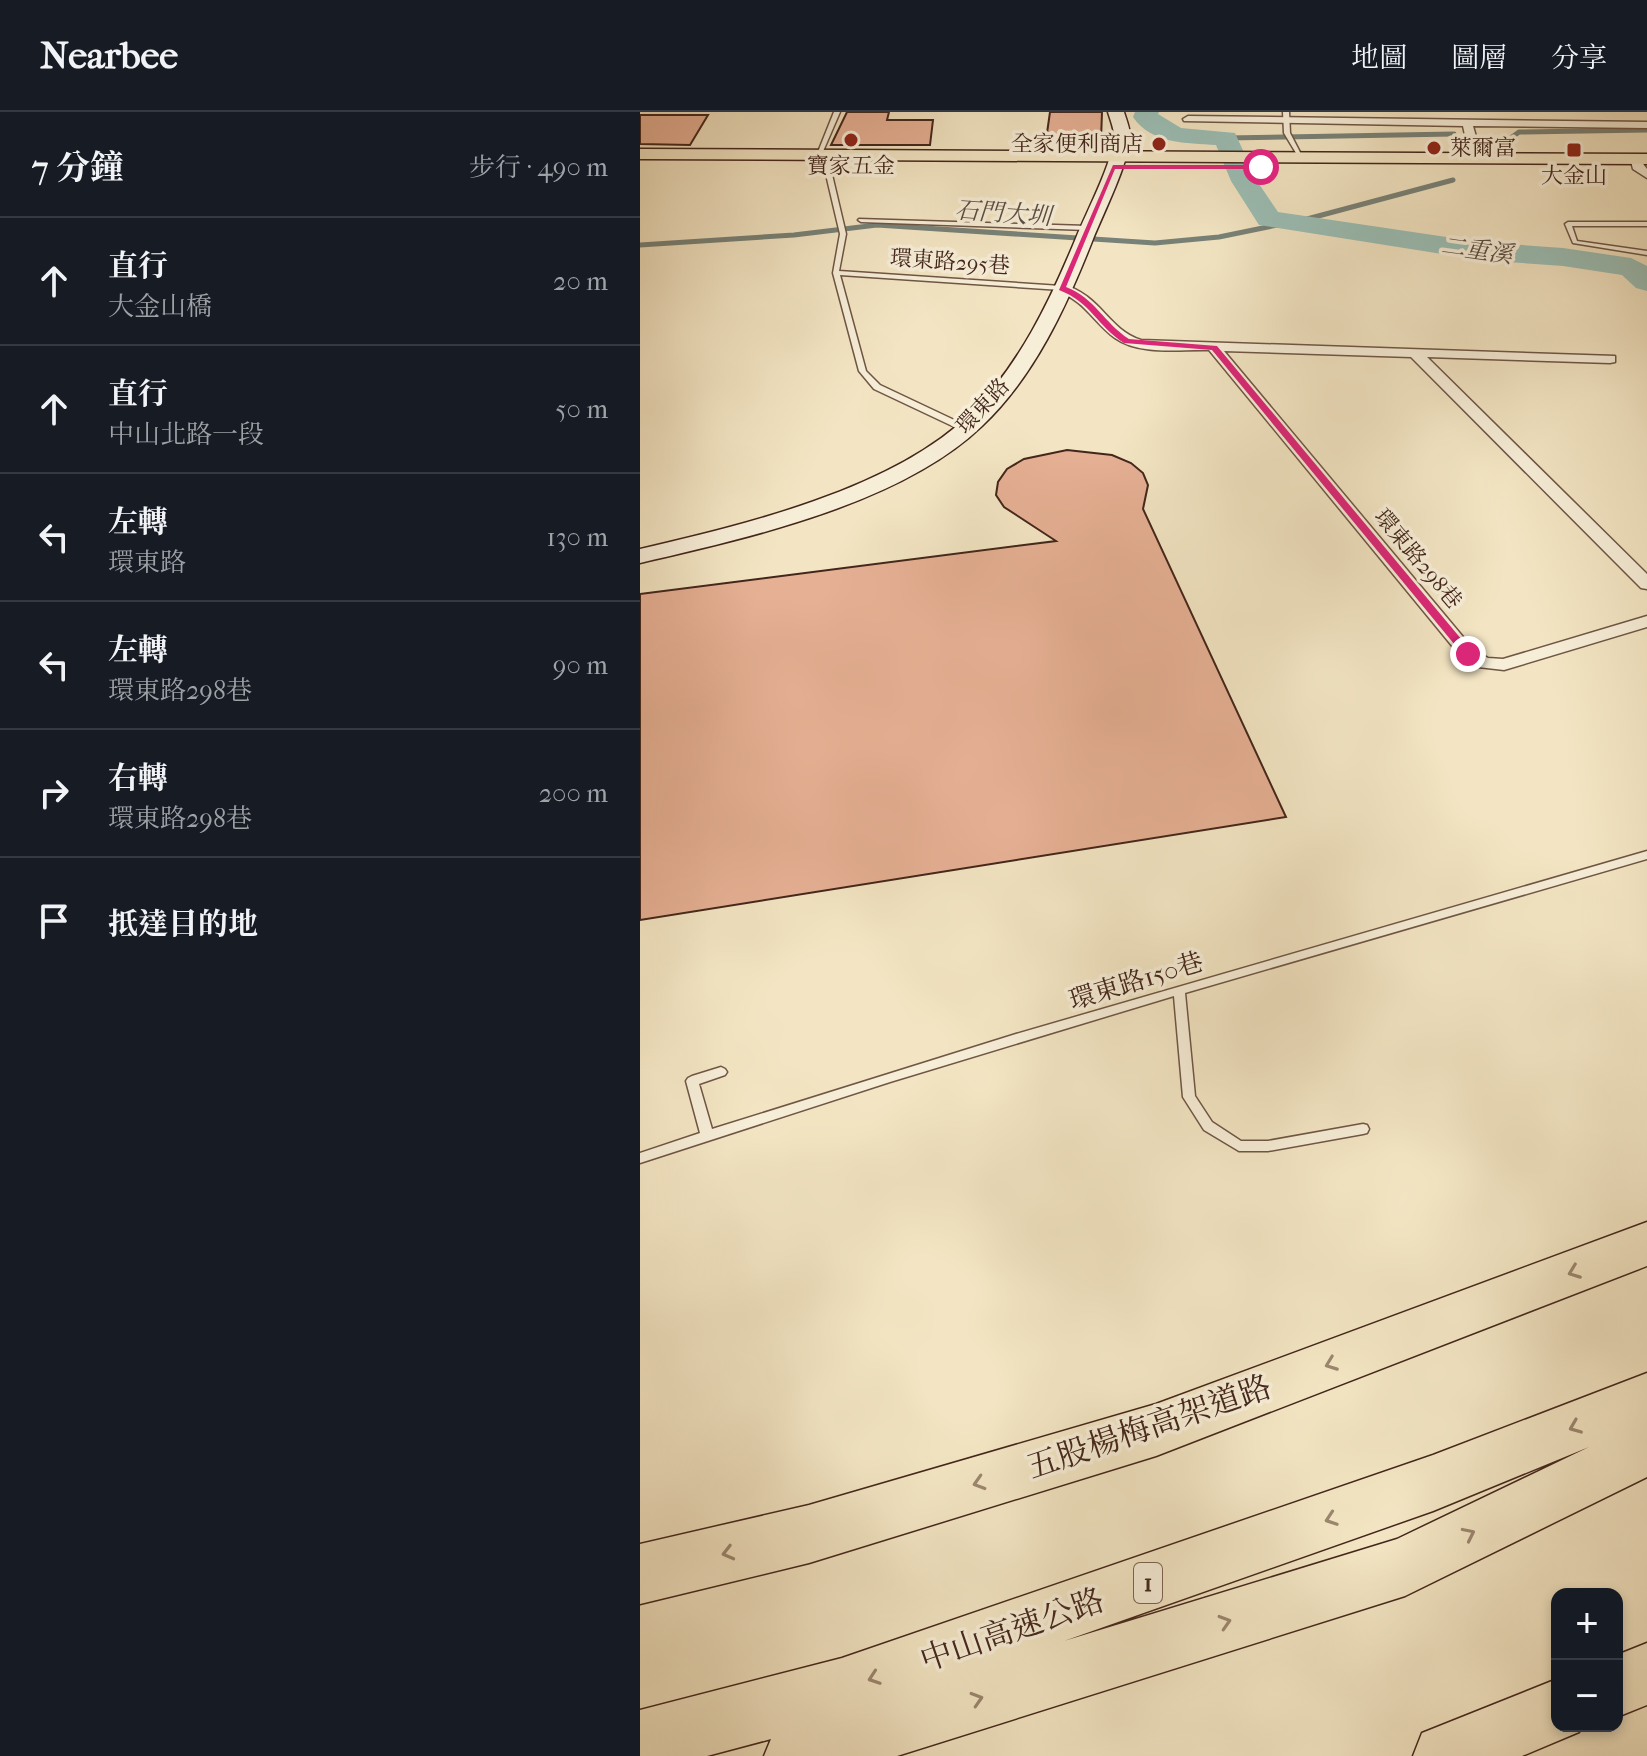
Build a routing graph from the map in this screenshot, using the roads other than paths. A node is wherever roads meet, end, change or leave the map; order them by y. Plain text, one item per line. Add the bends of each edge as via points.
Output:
1 (837, 112) edge
2 (1116, 112) edge
3 (1286, 116) edge
4 (1412, 116) edge
5 (1188, 119) dead end
6 (1467, 122) junction
7 (1647, 125) edge
8 (640, 154) edge
9 (1476, 154) junction
10 (1301, 157) junction
11 (823, 161) junction
12 (1115, 162) junction
13 (1259, 162) junction
14 (640, 165) edge
15 (1642, 165) edge
16 (861, 220) dead end
17 (1647, 224) edge
18 (1083, 237) junction
19 (1647, 253) edge
20 (836, 273) junction
21 (1061, 288) junction
22 (1214, 347) junction
23 (1416, 354) junction
24 (1610, 359) dead end
25 (966, 429) junction
26 (640, 556) edge
27 (1647, 584) edge
28 (1647, 621) edge
29 (1647, 855) edge
30 (1179, 990) junction
31 (721, 1072) dead end
32 (1363, 1129) dead end
33 (707, 1135) junction
34 (640, 1158) edge
35 (1647, 1244) edge
36 (1647, 1398) edge
37 (1647, 1448) edge
38 (640, 1574) edge
39 (1647, 1674) edge
40 (1623, 1684) edge
41 (1551, 1712) edge
42 (640, 1742) edge
43 (796, 1756) edge
44 (1445, 1756) edge

1 - 11 lane
2 - 12 street, 環東路 via 1122,135
3 - 4 street
3 - 5 street
3 - 10 lane via 1288,136
4 - 6 street
6 - 7 street
6 - 9 street
8 - 11 main road
9 - 10 main road
9 - 15 main road
10 - 13 main road
11 - 12 main road
11 - 14 main road
11 - 20 lane via 842,222
12 - 13 main road
12 - 18 street, 環東路
13 - 15 main road
16 - 18 lane
17 - 19 lane via 1568,224 1575,242
18 - 21 street, 環東路
20 - 21 lane, 環東路295巷
20 - 25 lane via 863,371 877,387
21 - 22 street via 1081,296 1127,341
21 - 25 street, 環東路 via 1031,348
22 - 23 street
22 - 28 street, 環東路298巷 via 1468,654 1504,665
23 - 24 street
23 - 27 street
25 - 26 street, 環東路 via 921,460 827,503
29 - 30 lane, 環東路150巷
30 - 32 lane via 1189,1097 1208,1126 1239,1146
30 - 33 lane, 環東路150巷
31 - 33 lane via 692,1081
33 - 34 lane, 環東路150巷
35 -> 38 highway, 五股楊梅高架道路 via 1156,1430 809,1534
36 -> 42 highway, 中山高速公路 / 1 via 1433,1483 857,1684
43 -> 37 highway, 中山高速公路 / 1 via 1405,1566
39 - 40 highway
41 - 44 highway

